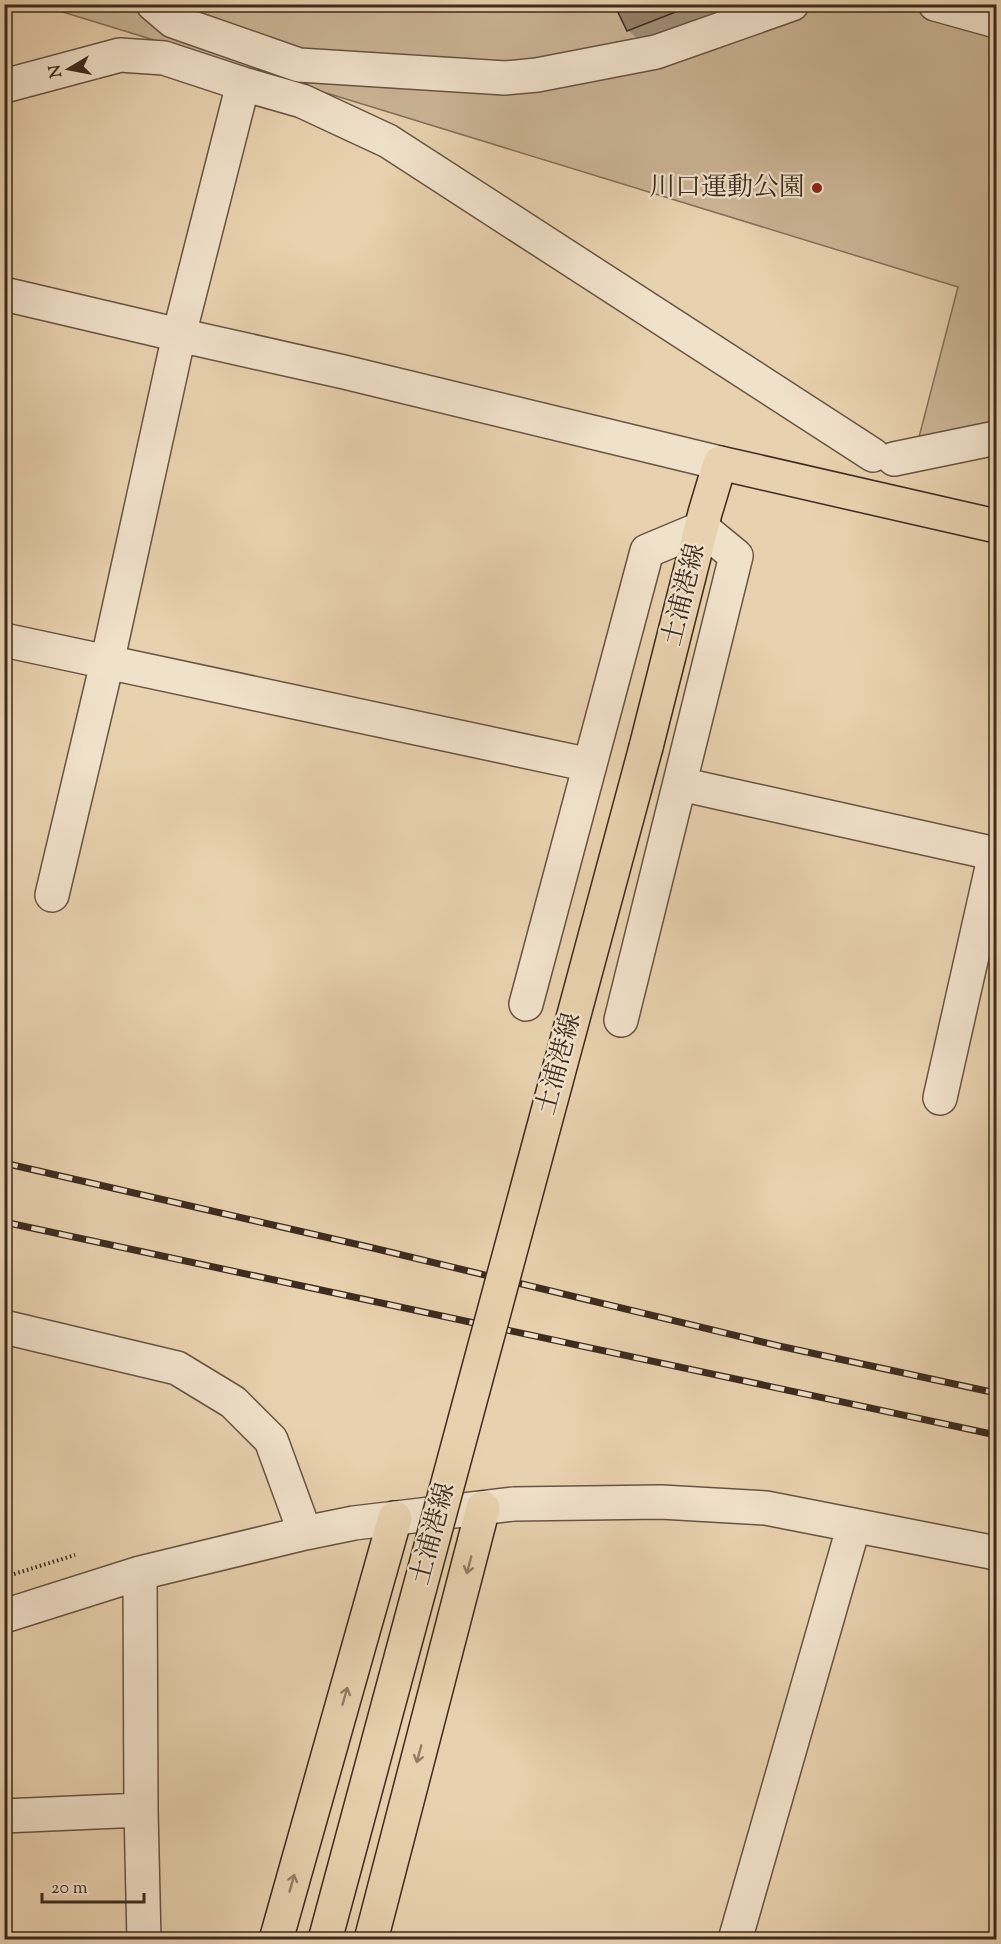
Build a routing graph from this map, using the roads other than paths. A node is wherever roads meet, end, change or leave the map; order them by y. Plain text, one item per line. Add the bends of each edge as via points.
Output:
1 (153, 4) edge
2 (792, 4) edge
3 (935, 4) edge
4 (996, 21) edge
5 (243, 84) junction
6 (4, 86) edge
7 (4, 294) edge
8 (179, 335) junction
9 (996, 438) edge
10 (720, 463) junction
11 (996, 526) edge
12 (702, 528) junction
13 (4, 640) edge
14 (107, 663) junction
15 (590, 765) junction
16 (680, 784) junction
17 (996, 854) edge
18 (52, 895) dead end
19 (526, 1004) dead end
20 (621, 1020) dead end
21 (940, 1098) dead end
22 (4, 1328) edge
23 (483, 1508) junction
24 (395, 1518) junction
25 (854, 1525) junction
26 (305, 1533) junction
27 (996, 1553) edge
28 (140, 1573) junction
29 (4, 1616) edge
30 (141, 1810) junction
31 (4, 1816) edge
32 (144, 1940) edge
33 (276, 1940) edge
34 (325, 1940) edge
35 (371, 1940) edge
36 (735, 1940) edge

1 - 2 street via 173,21 299,65 505,78 656,52
3 - 4 street
5 - 6 street via 164,58 120,55
5 - 8 street
5 - 9 street via 302,101 388,141 884,457
7 - 8 street
8 - 10 street
8 - 14 street
10 - 11 main road
10 - 12 main road, 土浦港線
12 - 15 street via 647,551
12 - 16 street via 736,556
12 - 34 main road, 土浦港線, bridge
13 - 14 street
14 - 15 street
14 - 18 street
15 - 19 street
16 - 17 street
16 - 20 street
17 - 21 street
22 - 26 street via 177,1368 233,1402 271,1440
23 - 24 street
23 - 25 street via 661,1502 766,1508
23 -> 35 main road
24 - 26 street
33 -> 24 main road
25 - 27 street
25 - 36 street
26 - 28 street
28 - 29 street
28 - 30 street
30 - 31 street
30 - 32 street

